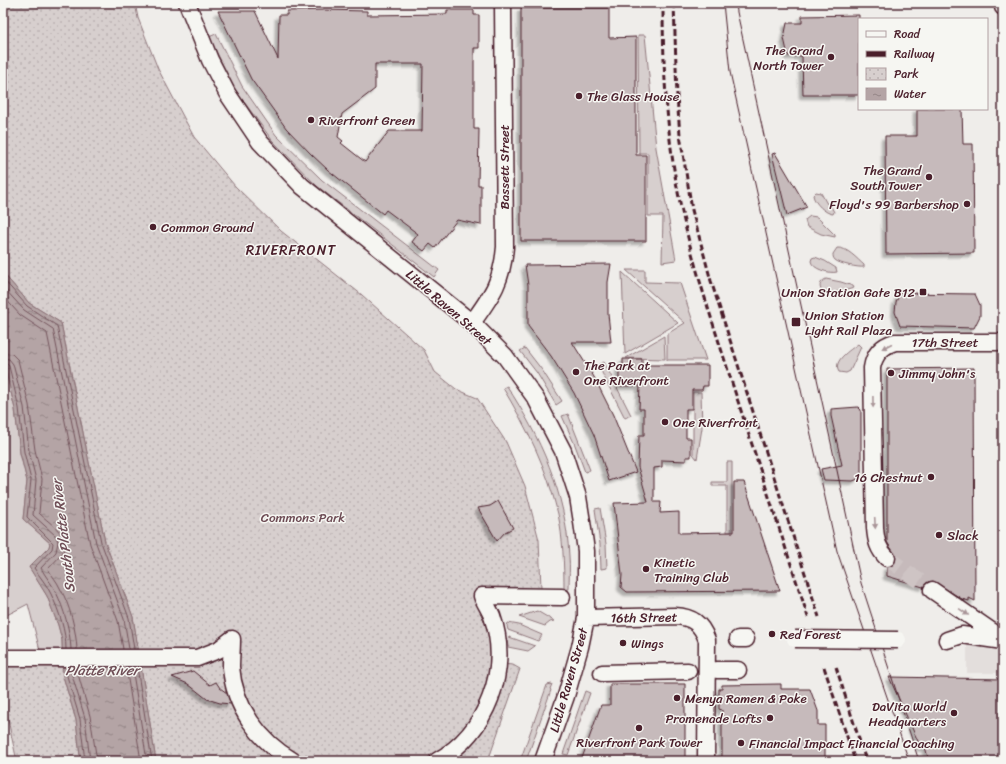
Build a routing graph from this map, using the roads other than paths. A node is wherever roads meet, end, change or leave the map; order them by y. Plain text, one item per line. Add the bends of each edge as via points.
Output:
1 (187, 3) edge
2 (503, 3) edge
3 (1003, 3) edge
4 (1003, 7) edge
5 (472, 323) junction
6 (1003, 342) edge
7 (887, 558) tunnel mouth
8 (932, 590) tunnel mouth
9 (562, 597) dead end
10 (586, 618) junction
11 (795, 639) dead end
12 (898, 640) dead end
13 (947, 640) dead end
14 (1003, 640) edge
15 (6, 658) edge
16 (717, 670) dead end
17 (738, 670) dead end
18 (688, 671) dead end
19 (602, 673) dead end
20 (293, 761) edge
21 (437, 761) edge
22 (543, 761) edge
23 (706, 761) edge

1 - 5 street, Little Raven Street via 210,60 227,93 260,142 302,186
2 - 5 street, Bassett Street via 505,247 503,267 497,286
3 - 4 street
5 - 10 street, Little Raven Street via 505,356 536,399 563,451 578,497 586,551
6 -> 7 street, 17th Street via 895,342 884,346 875,356 874,512 876,538
8 -> 14 street
9 - 21 street via 482,596 491,614 499,650 498,672 484,713 469,735 455,749
10 - 22 street, Little Raven Street via 570,683
10 - 23 street, 16th Street via 685,616 699,624 708,640
11 - 12 street, bridge
13 - 14 street via 962,635
15 - 20 street via 197,658 218,650 232,639 232,672 242,707 260,735
16 - 17 street
18 - 19 street

